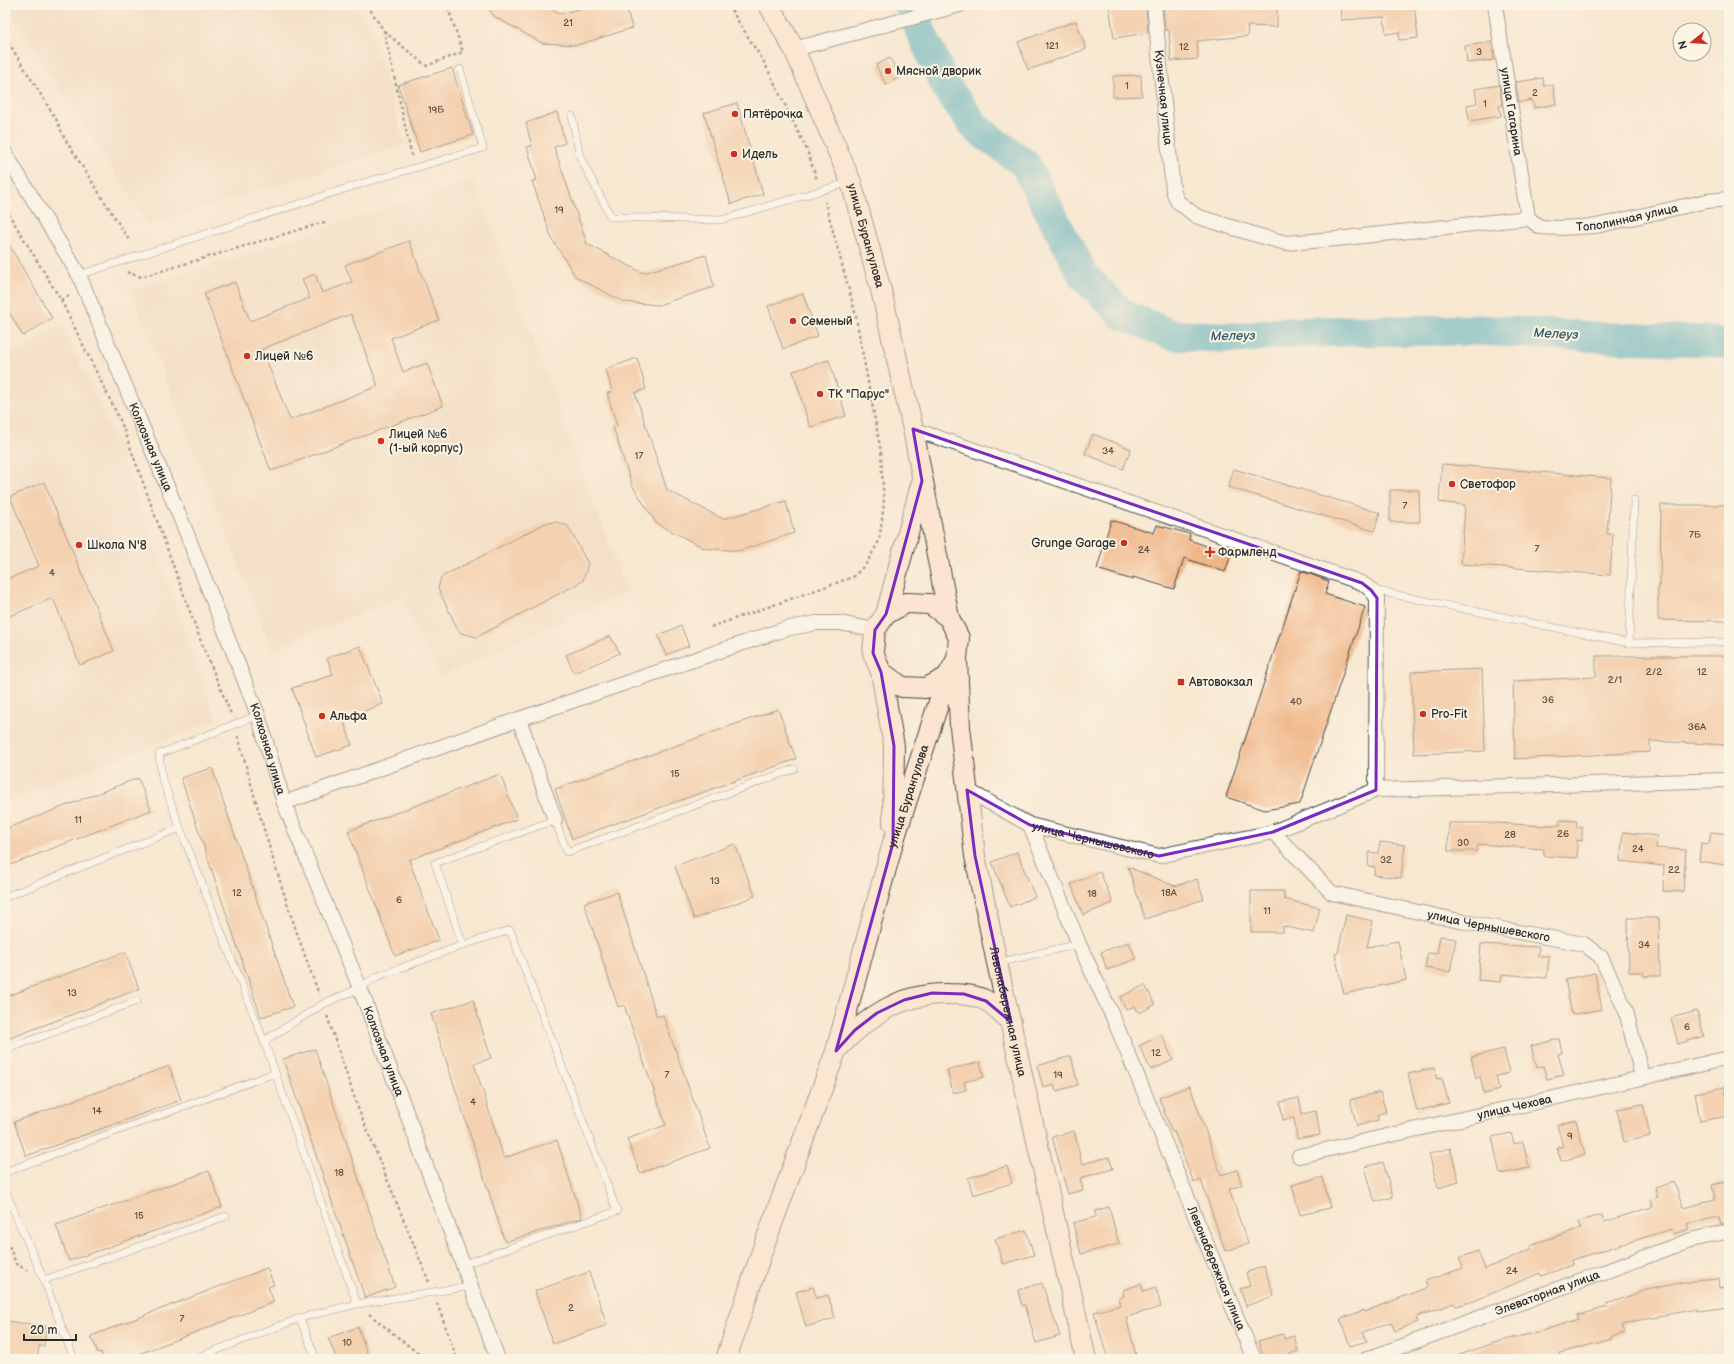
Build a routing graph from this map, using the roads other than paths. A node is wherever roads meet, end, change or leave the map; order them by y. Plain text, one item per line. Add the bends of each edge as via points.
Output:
1 (768, 5) edge
2 (960, 5) edge
3 (1154, 5) edge
4 (1495, 5) edge
5 (794, 49) junction
6 (460, 69) dead end
7 (572, 116) dead end
8 (5, 154) edge
9 (850, 182) junction
10 (1729, 199) edge
11 (1528, 218) junction
12 (79, 275) junction
13 (913, 429) junction
14 (922, 481) junction
15 (1634, 500) dead end
16 (1371, 590) junction
17 (886, 614) junction
18 (950, 618) junction
19 (875, 630) junction
20 (1729, 642) edge
21 (1629, 643) junction
22 (957, 659) junction
23 (881, 672) junction
24 (947, 677) junction
25 (258, 714) junction
26 (519, 719) junction
27 (794, 769) dead end
28 (1729, 780) edge
29 (967, 790) junction
30 (1376, 790) junction
31 (284, 803) junction
32 (555, 820) junction
33 (1030, 825) junction
34 (180, 828) junction
35 (1273, 832) junction
36 (893, 843) junction
37 (5, 897) edge
38 (1078, 944) junction
39 (463, 945) junction
40 (997, 963) junction
41 (360, 988) junction
42 (137, 1001) dead end
43 (1011, 1022) junction
44 (264, 1041) junction
45 (5, 1050) edge
46 (836, 1051) junction
47 (1729, 1058) edge
48 (275, 1074) junction
49 (1642, 1076) junction
50 (1299, 1156) dead end
51 (5, 1172) edge
52 (5, 1190) edge
53 (226, 1216) dead end
54 (1729, 1231) edge
55 (464, 1264) junction
56 (44, 1280) junction
57 (471, 1286) junction
58 (357, 1304) junction
59 (300, 1318) junction
60 (74, 1359) edge
61 (193, 1359) edge
62 (316, 1359) edge
63 (498, 1359) edge
64 (726, 1359) edge
65 (1086, 1359) edge
66 (1254, 1359) edge
67 (1367, 1359) edge

1 - 5 main road, улица Бурангулова
2 - 5 street
3 - 11 street, Кузнечная улица via 1173,190 1177,201 1196,216 1286,243
4 - 11 street, улица Гагарина
5 - 9 main road, улица Бурангулова
6 - 12 lane via 483,148 415,167
7 - 9 lane via 580,157 611,217 721,220
8 - 12 street, Колхозная улица
9 - 13 main road, улица Бурангулова via 881,290
10 - 11 street, Тополинная улица via 1707,201 1596,226 1540,226
12 - 25 street, Колхозная улица via 187,534
13 - 14 main road, улица Бурангулова
13 - 16 street via 1362,583
14 - 17 main road, улица Бурангулова
14 - 18 main road, улица Бурангулова
15 - 21 lane
16 - 21 lane
16 - 30 street via 1377,598
17 - 18 main road, улица Бурангулова via 906,603 930,604
17 - 19 main road, улица Бурангулова
18 - 22 main road, улица Бурангулова via 959,638
19 - 23 main road, улица Бурангулова via 873,653
19 - 26 street via 840,623 817,623 785,629
20 - 21 lane
22 - 24 main road, улица Бурангулова
22 - 29 main road, Левонабережная улица via 960,728
23 - 24 main road via 902,687 926,688
23 - 36 main road, улица Бурангулова via 894,746
24 - 36 main road, улица Бурангулова
25 - 31 street, Колхозная улица
25 - 34 lane via 159,754 162,778
26 - 31 street
26 - 32 street
27 - 32 lane via 567,852
28 - 30 street, улица Чернышевского
29 - 33 street, улица Чернышевского
29 - 40 main road, Левонабережная улица via 975,856
30 - 35 street, улица Чернышевского
31 - 41 street, Колхозная улица
32 - 39 lane via 436,863
33 - 35 street, улица Чернышевского via 1159,856
33 - 38 street, Левонабережная улица
34 - 37 lane
34 - 44 lane
35 - 49 street, улица Чернышевского via 1332,893 1464,922 1584,944 1601,957 1626,1012
36 - 46 main road
38 - 40 lane
38 - 66 street, Левонабережная улица via 1113,1018
39 - 41 lane via 376,977
39 - 55 lane via 510,930 617,1211
40 - 43 main road, Левонабережная улица
41 - 44 lane via 323,1004
41 - 55 street, Колхозная улица
42 - 45 lane
43 - 46 main road via 986,1000 964,994 932,993 904,1000 877,1013 855,1030
43 - 65 main road, Левонабережная улица
44 - 48 lane
46 - 64 main road via 762,1251
47 - 49 street, улица Чехова
48 - 51 lane
48 - 58 lane
49 - 50 street, улица Чехова
52 - 56 lane
53 - 56 lane
54 - 67 street, Элеваторная улица via 1691,1240
55 - 57 street, Колхозная улица
56 - 60 lane
57 - 58 lane
57 - 63 street, Колхозная улица
58 - 59 lane
59 - 61 lane
59 - 62 lane

